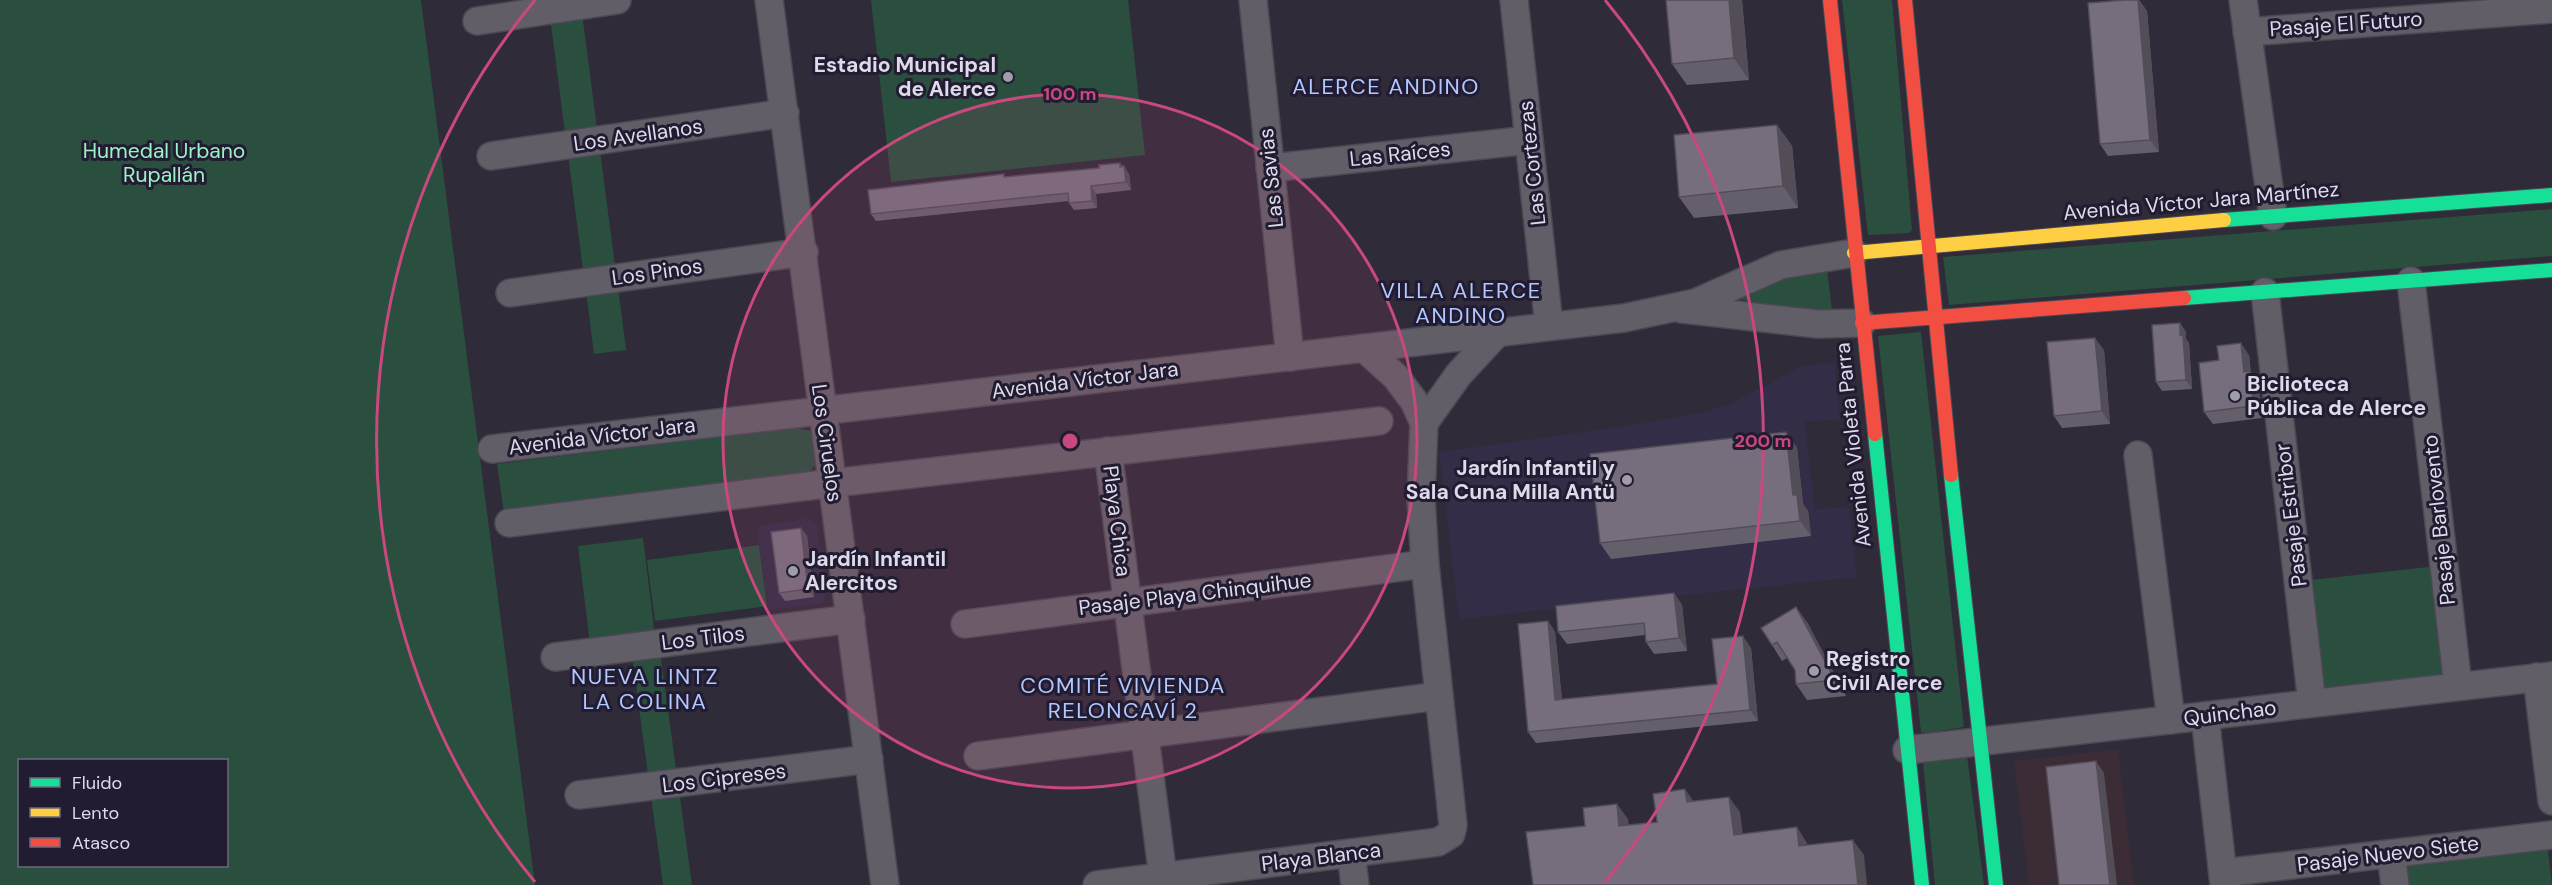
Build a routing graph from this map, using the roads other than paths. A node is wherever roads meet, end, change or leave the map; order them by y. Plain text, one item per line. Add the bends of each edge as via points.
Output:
1 (617, 0) edge
2 (770, 0) edge
3 (1252, 0) edge
4 (1514, 0) edge
5 (1830, 0) edge
6 (1905, 0) edge
7 (2243, 0) edge
8 (2552, 9) edge
9 (491, 13) edge
10 (2247, 32) junction
11 (785, 113) junction
12 (1529, 140) junction
13 (491, 156) dead end
14 (1270, 168) junction
15 (2552, 195) edge
16 (2273, 216) junction
17 (1928, 245) junction
18 (804, 252) junction
19 (1854, 253) junction
20 (2552, 270) edge
21 (2411, 281) junction
22 (510, 292) dead end
23 (2265, 292) junction
24 (1686, 306) junction
25 (1934, 318) junction
26 (1862, 323) junction
27 (1549, 326) junction
28 (1497, 333) junction
29 (1364, 348) junction
30 (1290, 357) junction
31 (823, 411) junction
32 (1379, 421) dead end
33 (1424, 423) junction
34 (492, 449) dead end
35 (1108, 451) junction
36 (2138, 455) dead end
37 (833, 483) junction
38 (509, 523) dead end
39 (1425, 564) junction
40 (1127, 603) junction
41 (851, 619) junction
42 (965, 624) dead end
43 (555, 657) dead end
44 (2545, 676) edge
45 (2458, 686) junction
46 (1439, 696) junction
47 (2313, 703) junction
48 (2205, 716) junction
49 (2171, 720) junction
50 (1144, 735) junction
51 (1981, 742) junction
52 (1907, 750) junction
53 (978, 756) dead end
54 (869, 759) junction
55 (579, 795) dead end
56 (2552, 801) edge
57 (2552, 835) edge
58 (1351, 853) junction
59 (2391, 854) junction
60 (1163, 877) junction
61 (2224, 879) edge
62 (885, 885) edge
63 (1097, 885) edge
64 (1355, 885) edge
65 (1922, 885) edge
66 (1996, 885) edge
67 (2395, 885) edge

1 - 9 street
2 - 11 street, Los Ciruelos
3 - 14 street, Las Savias
4 - 12 street, Las Cortezas
5 - 19 main road, Avenida Violeta Parra
6 - 17 main road
7 - 10 street
8 - 10 street, Pasaje El Futuro
10 - 16 street
11 - 13 street, Los Avellanos
11 - 18 street, Los Ciruelos
12 - 14 street, Las Raíces
12 - 27 street, Las Cortezas
14 - 30 street, Las Savias
15 - 16 main road, Avenida Víctor Jara Martínez
16 - 17 main road, Avenida Víctor Jara Martínez
17 - 19 main road, Avenida Víctor Jara Martínez
17 - 25 main road
18 - 22 street, Los Pinos
18 - 31 street, Los Ciruelos
19 - 24 street, Avenida Víctor Jara via 1781,265
19 - 26 main road, Avenida Violeta Parra
20 - 21 main road
21 - 23 main road
21 - 45 street, Pasaje Barlovento
23 - 25 main road
23 - 47 street, Pasaje Estribor
24 - 26 street, Avenida Víctor Jara via 1818,324
24 - 27 street, Avenida Víctor Jara
25 - 26 main road
25 - 51 main road
26 - 52 main road, Avenida Violeta Parra
27 - 28 street, Avenida Víctor Jara
28 - 29 street, Avenida Víctor Jara
28 - 33 street via 1459,375
29 - 30 street, Avenida Víctor Jara
29 - 33 street via 1396,377
30 - 31 street, Avenida Víctor Jara
31 - 34 street, Avenida Víctor Jara
31 - 37 street, Los Ciruelos
32 - 35 street
33 - 39 street via 1421,498
35 - 37 street
35 - 40 street, Playa Chica
36 - 49 street
37 - 38 street
37 - 41 street, Los Ciruelos
39 - 40 street, Pasaje Playa Chinquihue
39 - 46 street
40 - 42 street, Pasaje Playa Chinquihue
40 - 50 street, Playa Chica
41 - 43 street, Los Tilos
41 - 54 street, Los Ciruelos
44 - 45 street, Quinchao
44 - 56 street
45 - 47 street, Quinchao
46 - 50 street
46 - 58 street, Playa Blanca via 1453,825 1450,834 1438,842
47 - 48 street, Quinchao
48 - 49 street, Quinchao
48 - 61 street
49 - 51 street, Quinchao
50 - 53 street
50 - 60 street, Playa Chica
51 - 52 street, Quinchao
51 - 66 main road
52 - 65 main road, Avenida Violeta Parra
54 - 55 street, Los Cipreses
54 - 62 street, Los Ciruelos
57 - 59 street, Pasaje Nuevo Siete
58 - 60 street, Playa Blanca
58 - 64 street
59 - 61 street, Pasaje Nuevo Siete
59 - 67 street
60 - 63 street, Playa Blanca

